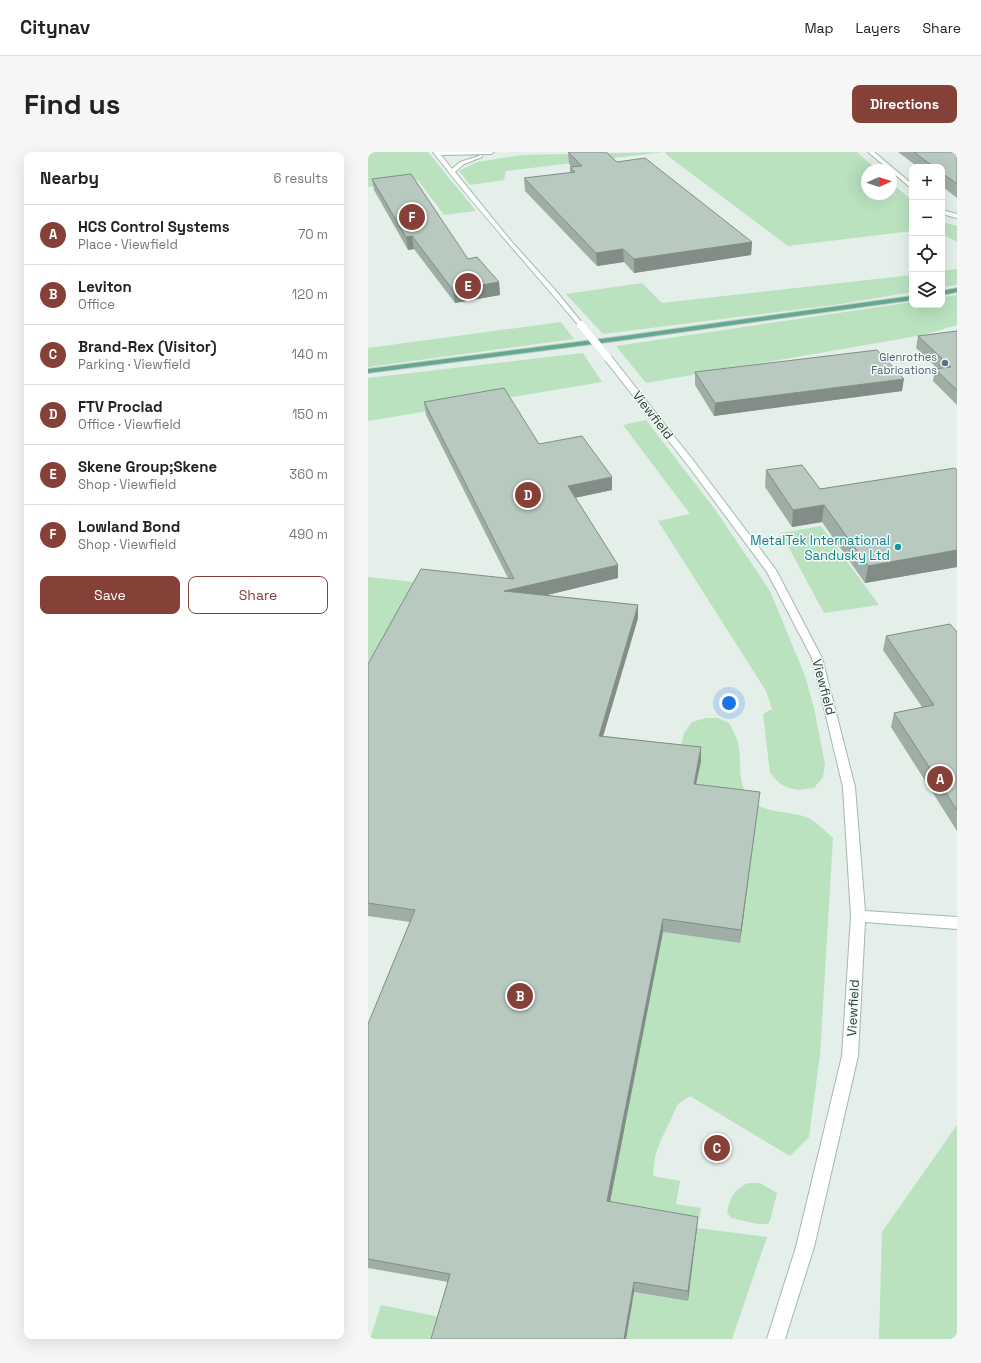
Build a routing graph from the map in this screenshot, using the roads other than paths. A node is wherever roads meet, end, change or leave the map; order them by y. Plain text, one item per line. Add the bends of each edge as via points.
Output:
1 (486, 152) edge
2 (491, 152) edge
3 (497, 152) edge
4 (871, 152) edge
5 (437, 153) edge
6 (452, 172) junction
7 (909, 184) edge
8 (945, 213) edge
9 (957, 216) edge
10 (957, 290) edge
11 (945, 292) edge
12 (909, 298) edge
13 (368, 371) edge
14 (858, 916) junction
15 (957, 923) edge
16 (776, 1339) edge

1 - 2 street
1 - 5 street
3 - 6 street via 467,160
4 - 7 street
5 - 6 street, Viewfield
6 - 14 street, Viewfield, bridge via 608,358 696,469 772,572 817,658 849,787
8 - 9 street
10 - 11 main road
12 - 13 main road
14 - 15 street
14 - 16 street, Viewfield via 850,1056 805,1247

